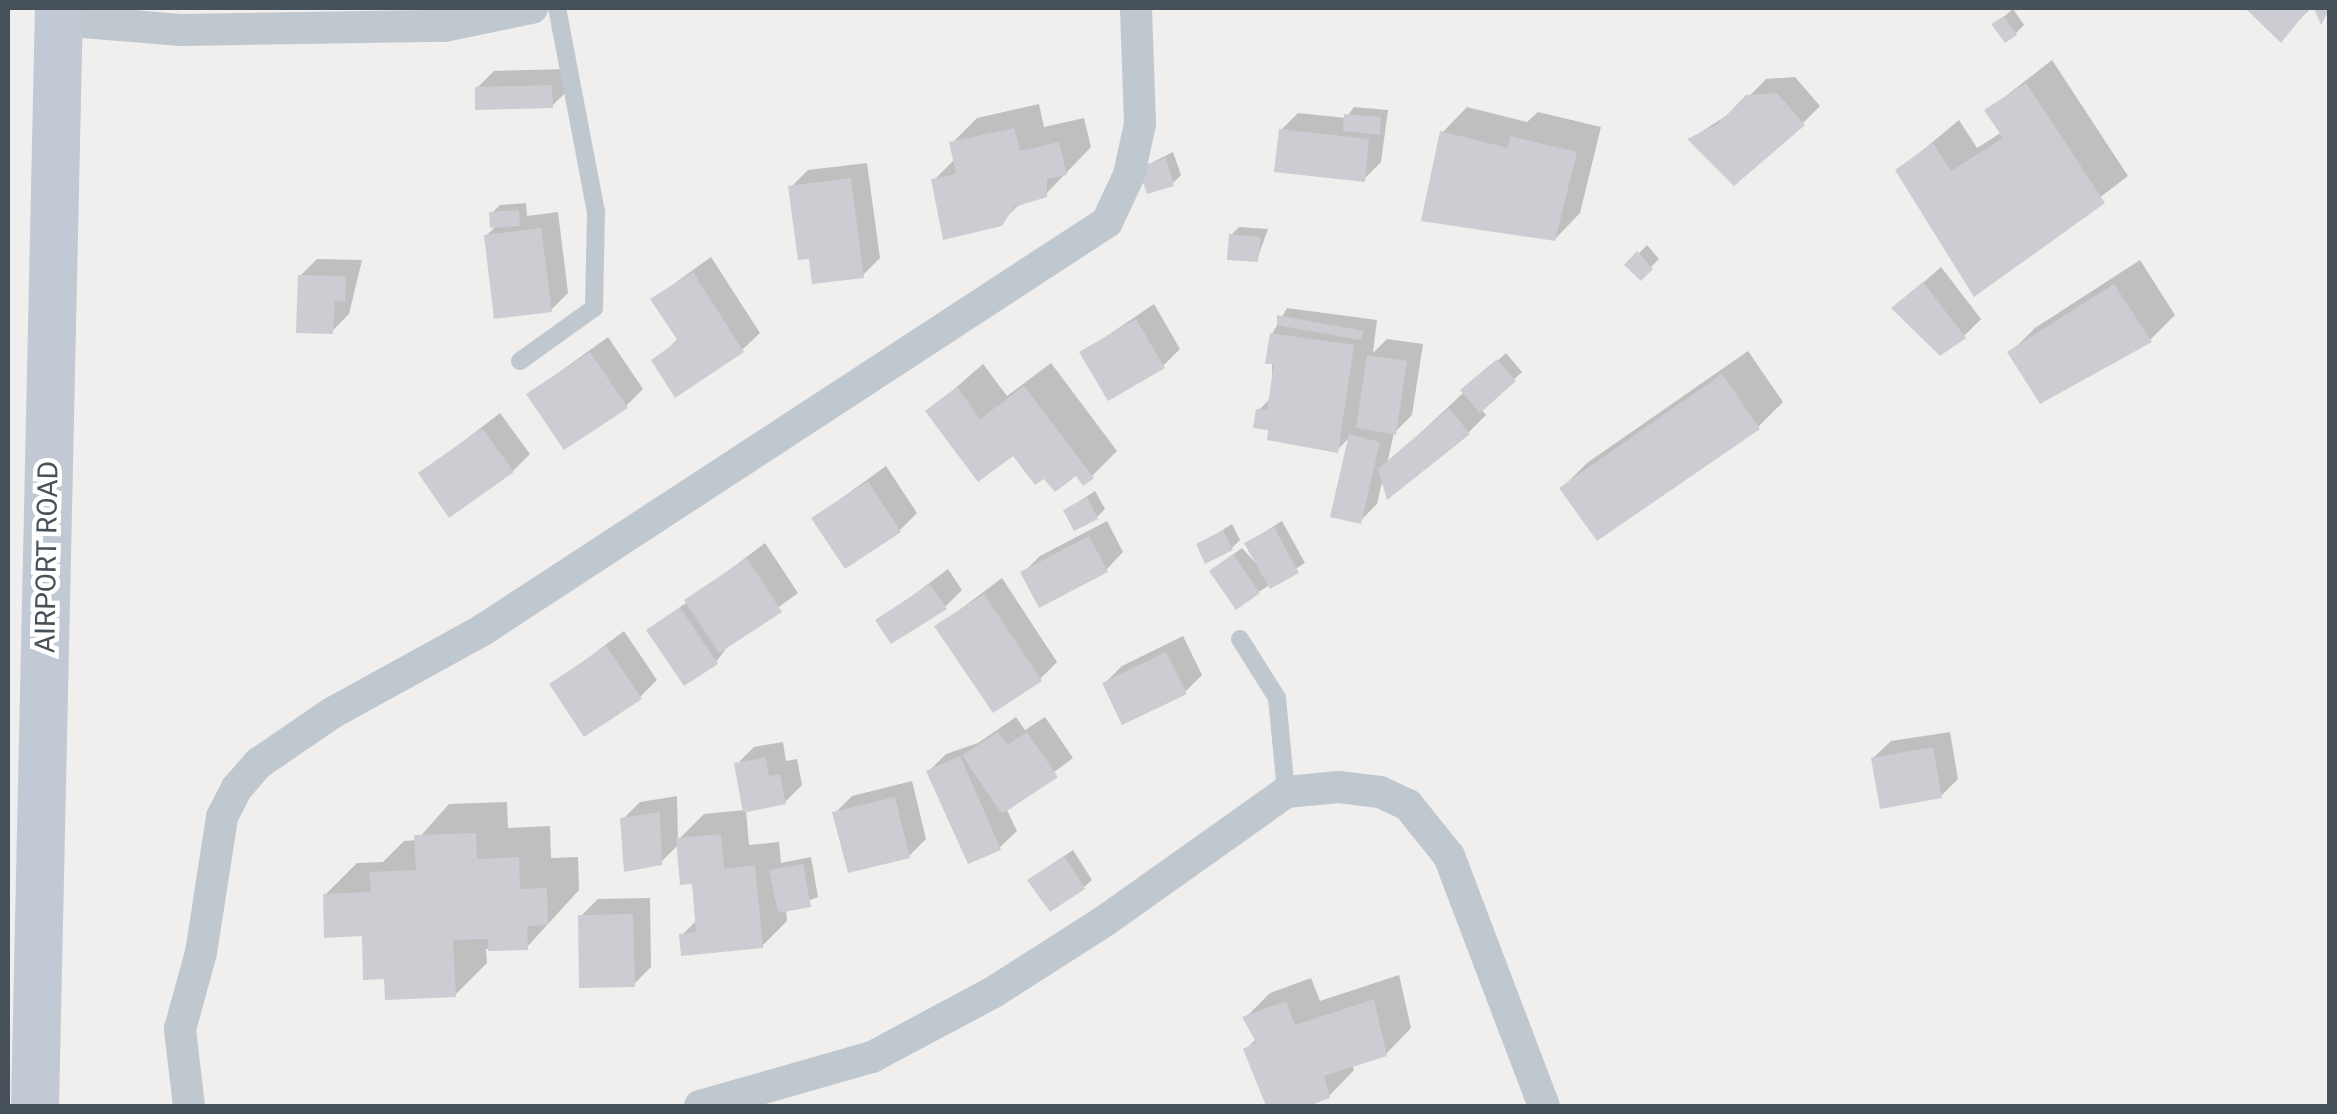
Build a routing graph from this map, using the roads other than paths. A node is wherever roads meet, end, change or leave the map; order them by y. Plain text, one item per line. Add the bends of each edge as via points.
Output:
1 (532, 8) edge
2 (557, 8) edge
3 (1136, 8) edge
4 (59, 14) edge
5 (444, 17) edge
6 (520, 361) dead end
7 (1240, 638) dead end
8 (1286, 792) junction
9 (35, 1106) edge
10 (189, 1106) edge
11 (700, 1106) edge
12 (1544, 1106) edge

1 - 5 street
2 - 6 lane via 596,212 594,308
3 - 10 street via 1140,124 1129,175 1107,222 481,631 332,713 259,763 236,788 222,817 180,1029
4 - 5 street via 181,30
4 - 9 main road, AIRPORT ROAD
7 - 8 lane via 1276,698
8 - 11 street via 992,994 872,1057
8 - 12 street via 1380,792 1408,804 1429,826 1449,856

